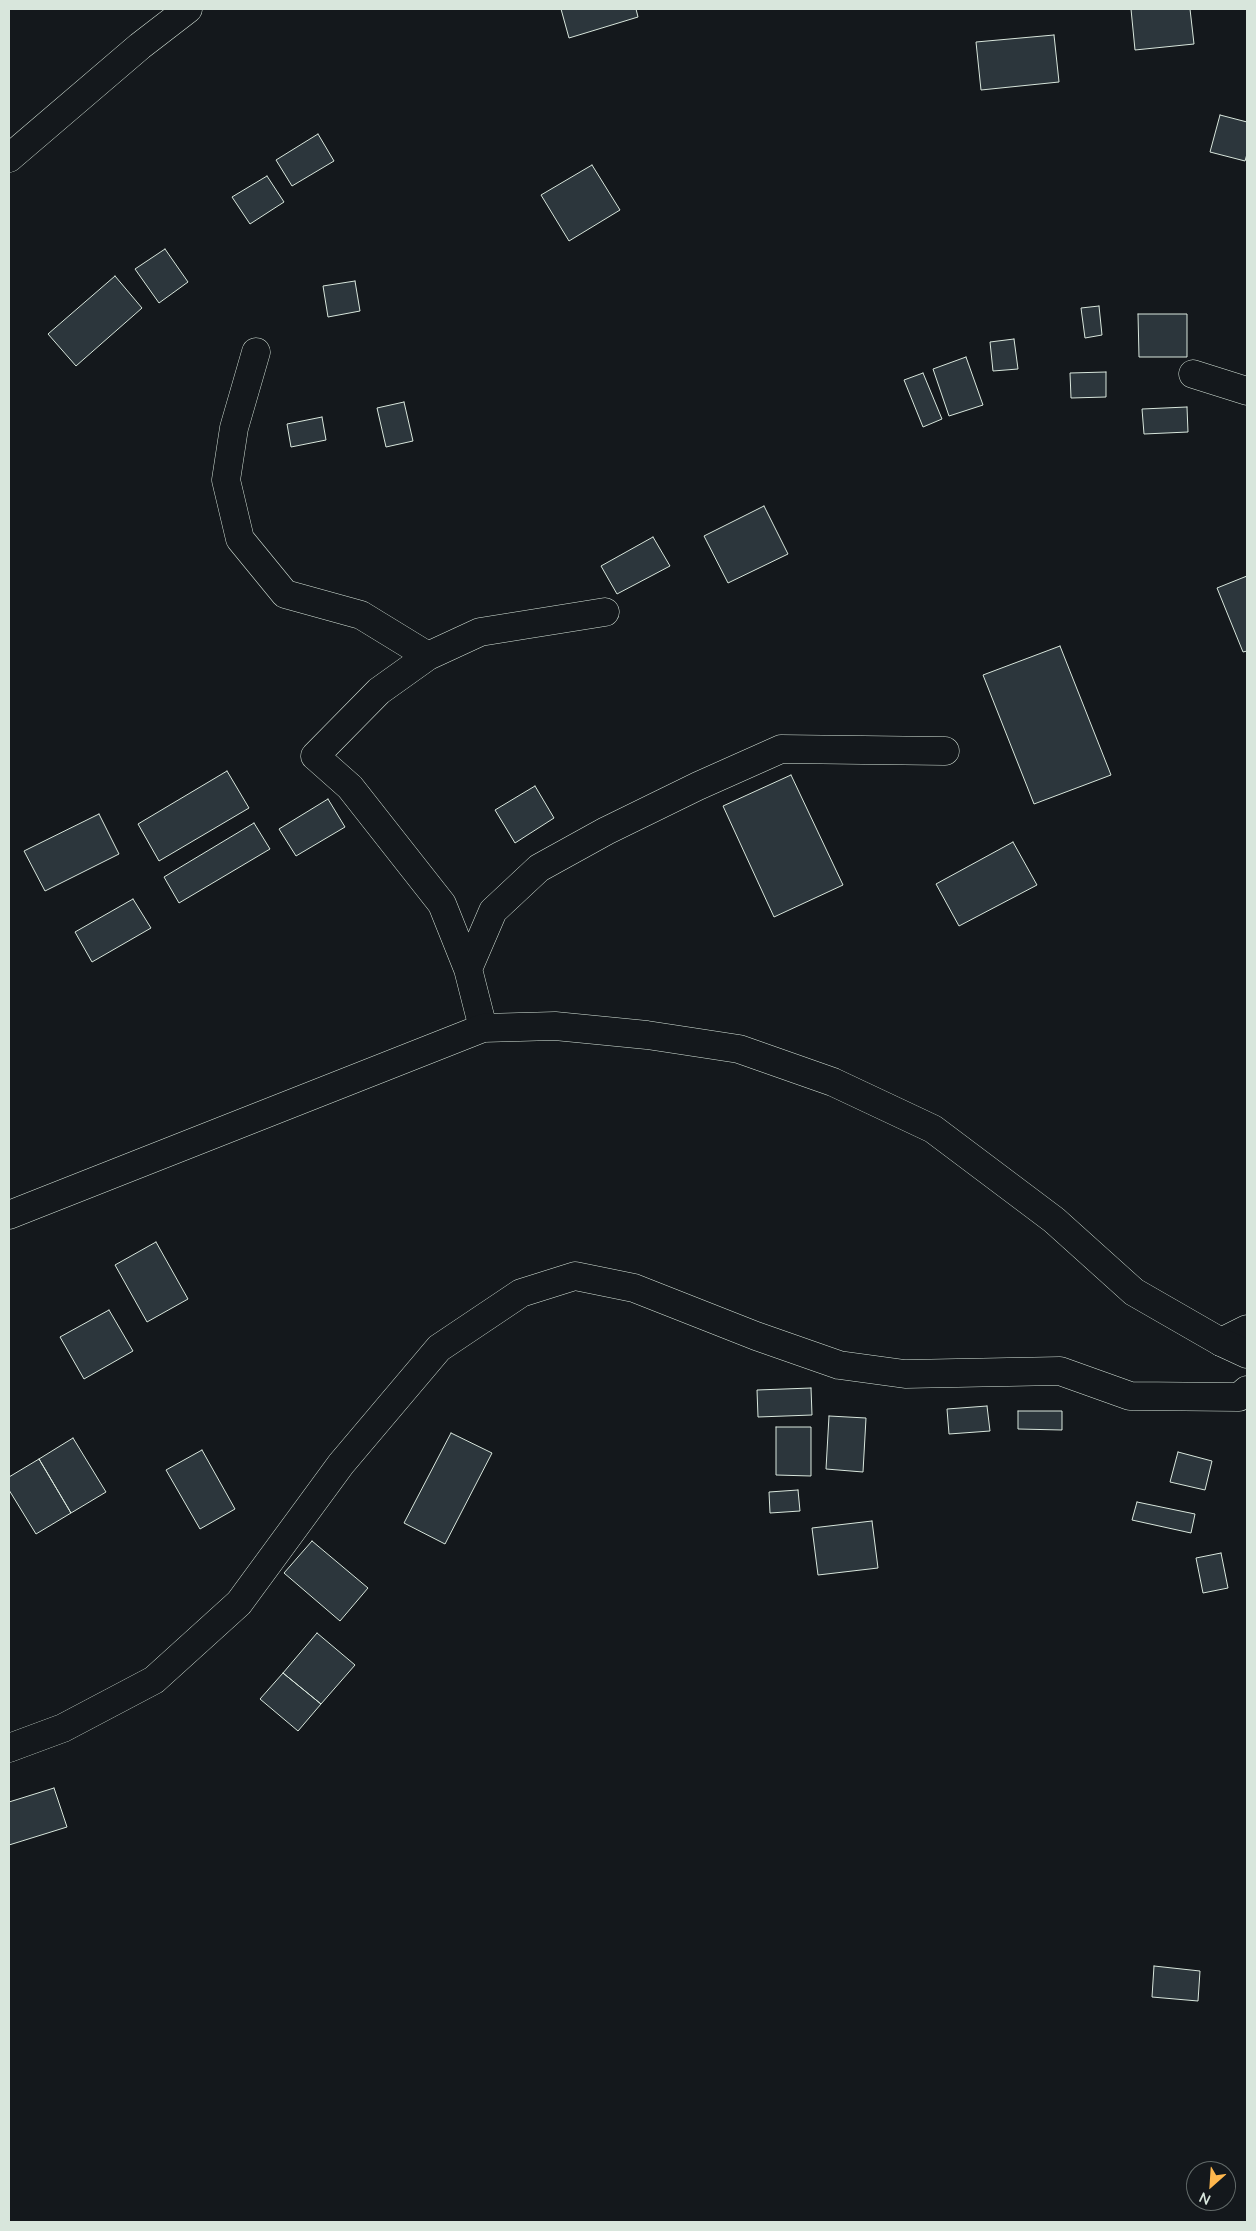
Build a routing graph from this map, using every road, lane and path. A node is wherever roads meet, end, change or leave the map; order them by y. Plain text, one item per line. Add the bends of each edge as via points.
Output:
1 (188, 9) edge
2 (9, 158) edge
3 (256, 352) dead end
4 (1193, 374) dead end
5 (1247, 391) edge
6 (605, 612) dead end
7 (428, 656) junction
8 (945, 751) dead end
9 (468, 970) junction
10 (483, 1028) junction
11 (9, 1215) edge
12 (1247, 1329) edge
13 (1221, 1342) junction
14 (1247, 1354) edge
15 (1247, 1390) edge
16 (9, 1748) edge

1 - 2 main road
3 - 7 main road via 234,428 226,480 240,539 285,594 361,615
4 - 5 main road
6 - 7 main road via 480,632
7 - 9 main road via 379,691 315,756 350,787 442,904
8 - 9 main road via 781,749 698,786 539,868 493,911
9 - 10 main road
10 - 11 main road
10 - 13 main road via 555,1026 739,1049 833,1082 933,1129 1054,1220 1134,1292
12 - 13 main road
13 - 14 main road
15 - 16 main road via 1239,1397 1130,1396 1060,1371 905,1374 840,1365 634,1288 575,1276 521,1293 439,1348 341,1464 239,1603 154,1680 63,1728

